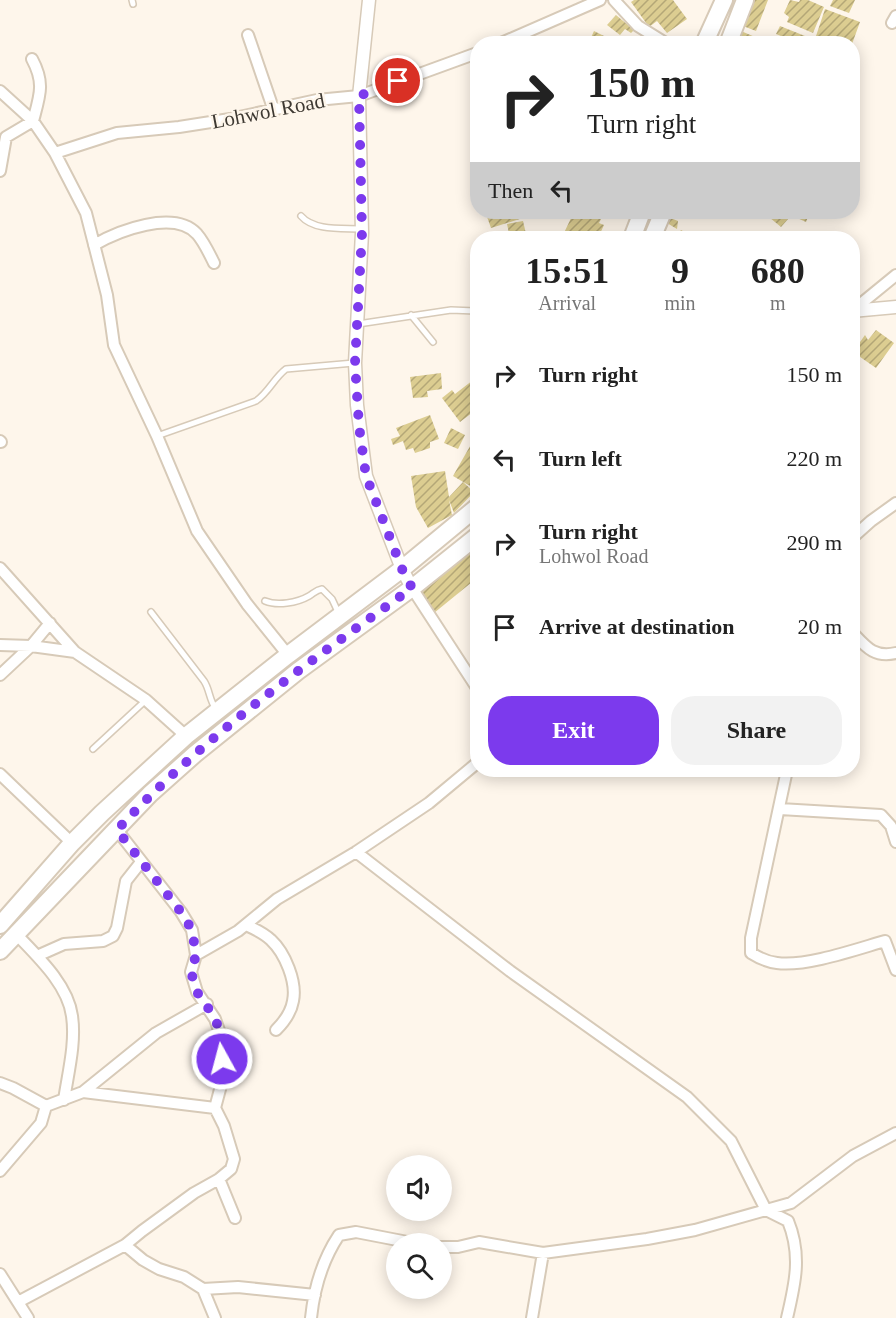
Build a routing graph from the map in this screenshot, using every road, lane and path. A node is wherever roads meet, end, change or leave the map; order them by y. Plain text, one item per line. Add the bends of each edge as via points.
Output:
1 (369, 0) edge
2 (600, 0) edge
3 (614, 0) edge
4 (724, 0) edge
5 (745, 0) edge
6 (248, 35) dead end
7 (517, 36) edge
8 (654, 36) edge
9 (708, 36) edge
10 (731, 36) edge
11 (470, 55) edge
12 (33, 59) dead end
13 (0, 91) edge
14 (359, 96) junction
15 (273, 108) junction
16 (33, 121) junction
17 (3, 138) edge
18 (55, 153) junction
19 (0, 171) edge
20 (301, 216) dead end
21 (362, 229) junction
22 (94, 245) junction
23 (213, 263) dead end
24 (896, 275) edge
25 (860, 304) edge
26 (896, 307) edge
27 (860, 310) edge
28 (470, 312) edge
29 (411, 315) junction
30 (357, 324) junction
31 (433, 342) dead end
32 (355, 363) junction
33 (157, 436) junction
34 (896, 503) edge
35 (470, 513) edge
36 (860, 530) edge
37 (470, 542) edge
38 (0, 568) edge
39 (402, 569) junction
40 (412, 588) junction
41 (265, 600) dead end
42 (151, 612) dead end
43 (340, 616) junction
44 (50, 623) junction
45 (860, 640) edge
46 (0, 645) edge
47 (32, 646) junction
48 (75, 652) junction
49 (896, 653) edge
50 (288, 655) junction
51 (0, 675) edge
52 (470, 677) edge
53 (146, 700) junction
54 (217, 711) junction
55 (186, 736) junction
56 (93, 749) dead end
57 (470, 770) edge
58 (0, 774) edge
59 (786, 777) edge
60 (780, 809) junction
61 (117, 830) junction
62 (896, 842) edge
63 (72, 843) junction
64 (356, 852) junction
65 (141, 862) junction
66 (246, 924) junction
67 (0, 925) edge
68 (18, 935) junction
69 (891, 939) edge
70 (0, 951) edge
71 (196, 955) junction
72 (37, 956) junction
73 (896, 970) edge
74 (207, 1004) junction
75 (276, 1030) dead end
76 (0, 1083) edge
77 (83, 1092) junction
78 (64, 1100) junction
79 (46, 1107) junction
80 (215, 1108) junction
81 (896, 1133) edge
82 (0, 1171) edge
83 (219, 1179) junction
84 (766, 1210) junction
85 (235, 1218) dead end
86 (386, 1238) edge
87 (125, 1245) junction
88 (452, 1246) edge
89 (543, 1253) junction
90 (0, 1274) edge
91 (203, 1289) junction
92 (315, 1295) junction
93 (18, 1302) junction
94 (28, 1318) edge
95 (215, 1318) edge
96 (311, 1318) edge
97 (532, 1318) edge
98 (787, 1318) edge

1 - 14 street
2 - 7 street
3 - 8 street via 638,26
4 - 9 main road
5 - 10 main road
6 - 15 street
11 - 14 street, Lohwol Road
12 - 16 street via 40,74 41,94
13 - 16 street
14 - 15 street, Lohwol Road
14 - 21 street
15 - 18 street, Lohwol Road via 179,128 117,133
16 - 17 street
16 - 18 street
17 - 19 street
18 - 22 street via 86,213
20 - 21 lane via 307,222 324,226
21 - 30 street
22 - 23 street via 126,229 170,223 196,233
22 - 33 street via 114,345
24 - 25 street
26 - 27 street
28 - 29 lane
29 - 30 lane
29 - 31 lane
30 - 32 street
32 - 33 lane via 286,369 256,401
32 - 39 street via 366,476
33 - 50 street via 197,531
34 - 36 street
35 - 39 main road
37 - 40 main road
38 - 44 street
39 - 40 street
39 - 43 main road
40 - 52 street
40 - 61 main road via 298,671 195,754
41 - 43 lane via 289,603 322,589
42 - 54 lane via 204,681
43 - 50 main road
44 - 47 street
44 - 48 street
45 - 49 street via 869,650 885,656
46 - 47 street
47 - 48 street
47 - 51 street
48 - 53 street
50 - 54 main road
53 - 55 street
53 - 56 lane
54 - 55 main road
55 - 63 main road
57 - 64 street via 429,804
58 - 63 street
59 - 60 street
60 - 62 street via 881,815 891,826
60 - 69 street via 751,953 778,963 801,962
61 - 65 street
61 - 68 main road
63 - 67 main road
64 - 66 street via 277,899
64 - 84 street via 510,971 687,1097 730,1141
65 - 71 street via 192,930
65 - 72 street via 126,881 113,936 104,941 64,944
66 - 71 street
66 - 75 street via 278,949 294,987 290,1011
68 - 70 main road
68 - 72 street
69 - 73 street
71 - 74 street via 191,972 197,992
72 - 78 street via 59,982 72,1014
74 - 77 street via 156,1033
74 - 80 street via 222,1039 223,1078
76 - 79 street
77 - 78 street
77 - 80 street
78 - 79 street
79 - 82 street via 41,1123
80 - 83 street via 234,1159 231,1169
81 - 84 street via 853,1156 791,1203
83 - 85 street
83 - 87 street
84 - 89 street via 695,1230
84 - 98 street via 788,1221 795,1238 796,1278
86 - 92 street via 356,1232 339,1235 327,1253
87 - 91 street via 143,1260
87 - 93 street
88 - 89 street via 479,1242
89 - 97 street
90 - 93 street
91 - 92 street via 238,1287
91 - 95 street
92 - 96 street
93 - 94 street

